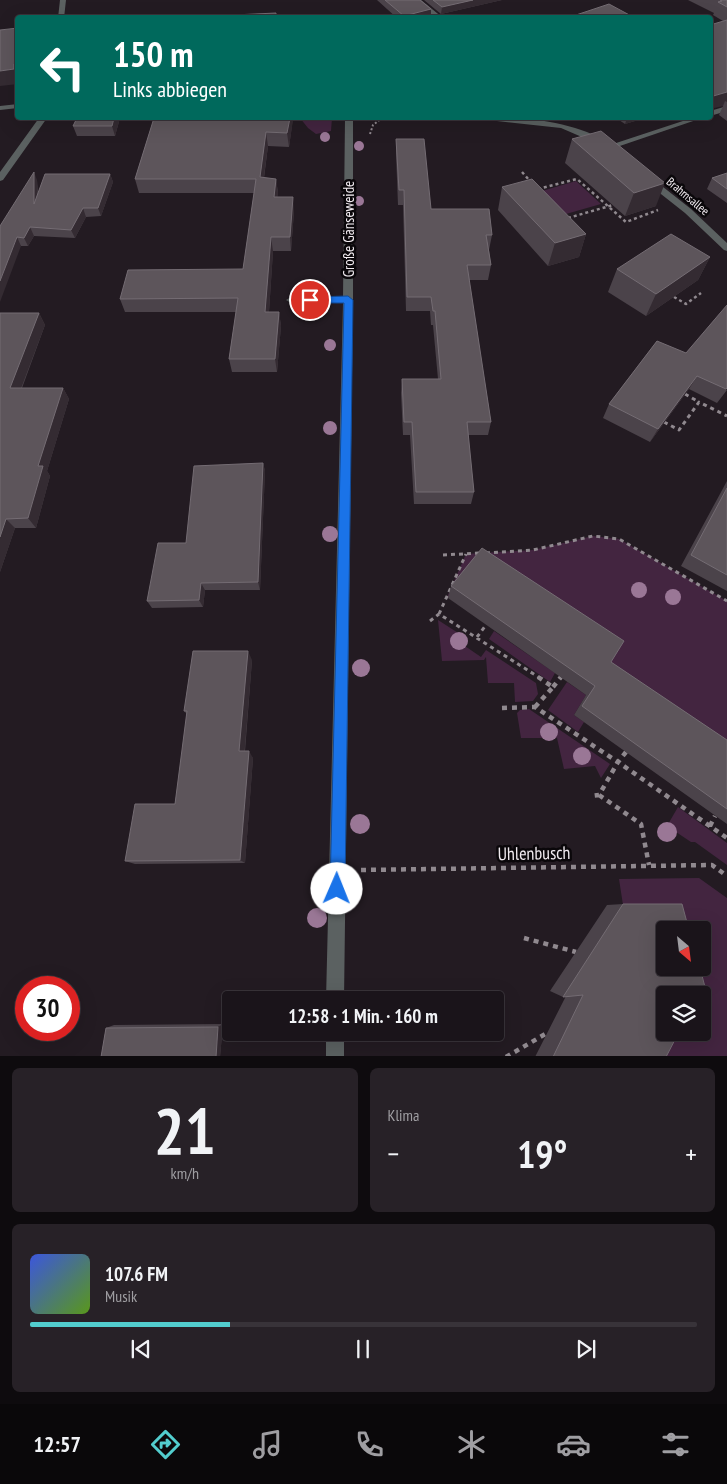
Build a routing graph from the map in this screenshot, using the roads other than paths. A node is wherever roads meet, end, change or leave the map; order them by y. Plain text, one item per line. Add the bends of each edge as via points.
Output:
1 (63, 0) edge
2 (417, 0) edge
3 (61, 15) edge
4 (436, 15) edge
5 (15, 106) edge
6 (0, 108) edge
7 (727, 108) edge
8 (713, 113) edge
9 (42, 120) edge
10 (349, 120) edge
11 (524, 120) edge
12 (692, 120) edge
13 (561, 122) edge
14 (643, 175) edge
15 (0, 178) edge
16 (727, 248) edge
17 (291, 300) dead end
18 (348, 300) junction
19 (336, 991) edge
20 (335, 1041) edge
21 (335, 1056) edge

1 - 3 street
2 - 4 street
5 - 6 street
7 - 8 street
9 - 15 street
10 - 18 street, Große Gänseweide
11 - 13 street
12 - 13 street via 611,149
14 - 16 street, Brahmsallee
17 - 18 street
18 - 19 street, Große Gänseweide
20 - 21 street

